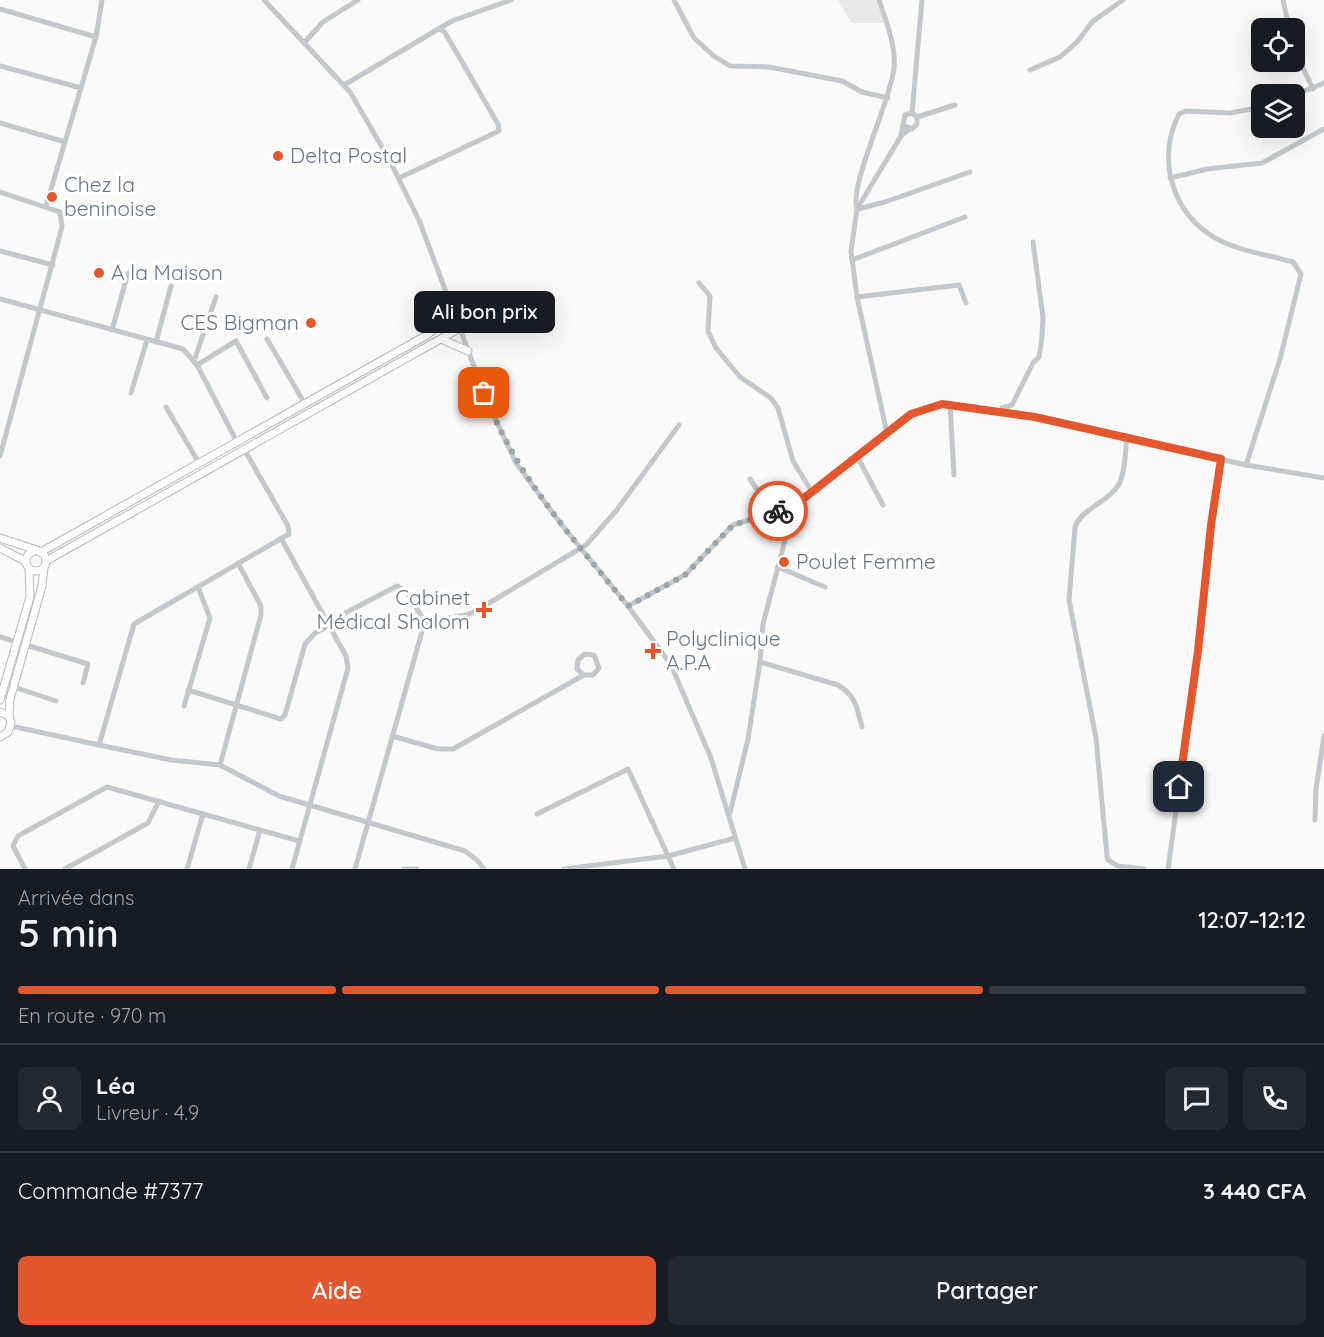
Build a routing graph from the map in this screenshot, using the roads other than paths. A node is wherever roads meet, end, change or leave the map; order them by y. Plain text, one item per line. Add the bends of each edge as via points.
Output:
1 (102, 0) edge
2 (264, 0) edge
3 (358, 0) edge
4 (510, 0) edge
5 (674, 0) edge
6 (879, 0) edge
7 (922, 0) edge
8 (1123, 0) edge
9 (1283, 0) edge
10 (0, 9) edge
11 (1287, 18) edge
12 (439, 29) junction
13 (96, 37) junction
14 (304, 43) junction
15 (0, 66) edge
16 (1030, 70) dead end
17 (1305, 72) edge
18 (1324, 83) edge
19 (344, 85) junction
20 (81, 88) junction
21 (1313, 89) junction
22 (1305, 92) edge
23 (888, 98) junction
24 (955, 105) dead end
25 (1251, 109) edge
26 (914, 115) junction
27 (0, 123) edge
28 (906, 127) junction
29 (1324, 129) edge
30 (65, 142) junction
31 (970, 172) dead end
32 (399, 178) junction
33 (1170, 178) junction
34 (0, 192) edge
35 (46, 206) junction
36 (857, 209) junction
37 (965, 217) dead end
38 (1033, 242) dead end
39 (0, 252) edge
40 (852, 260) junction
41 (52, 265) junction
42 (128, 273) dead end
43 (699, 283) dead end
44 (171, 286) dead end
45 (216, 297) dead end
46 (857, 297) junction
47 (0, 299) edge
48 (966, 303) dead end
49 (40, 309) junction
50 (454, 314) junction
51 (460, 328) junction
52 (111, 330) junction
53 (267, 339) dead end
54 (441, 339) junction
55 (147, 340) junction
56 (156, 342) junction
57 (468, 351) junction
58 (196, 363) junction
59 (131, 393) dead end
60 (267, 398) dead end
61 (304, 404) junction
62 (950, 404) junction
63 (166, 407) dead end
64 (1002, 411) junction
65 (679, 425) dead end
66 (886, 433) junction
67 (1127, 436) junction
68 (237, 442) junction
69 (244, 448) junction
70 (0, 456) edge
71 (857, 456) junction
72 (1221, 459) junction
73 (199, 463) junction
74 (1246, 465) junction
75 (954, 475) dead end
76 (1324, 478) edge
77 (750, 479) dead end
78 (812, 492) junction
79 (883, 505) dead end
80 (794, 506) junction
81 (772, 512) junction
82 (0, 538) edge
83 (282, 540) junction
84 (0, 548) edge
85 (581, 549) junction
86 (39, 551) junction
87 (25, 561) junction
88 (238, 563) junction
89 (45, 564) junction
90 (778, 567) junction
91 (29, 569) junction
92 (825, 587) dead end
93 (198, 588) junction
94 (628, 606) junction
95 (329, 624) junction
96 (426, 624) junction
97 (0, 636) edge
98 (17, 642) junction
99 (26, 645) junction
100 (760, 662) junction
101 (584, 675) junction
102 (83, 683) dead end
103 (14, 687) junction
104 (188, 690) junction
105 (0, 700) edge
106 (56, 701) dead end
107 (184, 706) dead end
108 (236, 706) junction
109 (0, 712) edge
110 (9, 716) junction
111 (11, 726) junction
112 (862, 727) dead end
113 (392, 736) junction
114 (1324, 736) edge
115 (1, 738) edge
116 (99, 745) junction
117 (220, 765) junction
118 (159, 801) junction
119 (311, 804) junction
120 (203, 814) junction
121 (537, 814) dead end
122 (730, 814) junction
123 (1315, 820) dead end
124 (368, 822) junction
125 (260, 830) junction
126 (735, 838) junction
127 (299, 841) junction
128 (668, 856) junction
129 (25, 869) edge
130 (65, 869) edge
131 (187, 869) edge
132 (249, 869) edge
133 (292, 869) edge
134 (355, 869) edge
135 (404, 869) edge
136 (417, 869) edge
137 (484, 869) edge
138 (564, 869) edge
139 (674, 869) edge
140 (745, 869) edge
141 (1144, 869) edge
142 (1168, 869) edge

1 - 13 street
2 - 14 street
3 - 14 street via 323,22
4 - 12 street
5 - 23 street via 694,38 730,66 769,66 842,81 862,92
6 - 23 street via 894,66
7 - 26 street
8 - 16 street via 1092,22 1060,57
9 - 11 street
10 - 13 street
12 - 19 street
12 - 32 street via 470,74 499,131
13 - 20 street
14 - 19 street
15 - 20 street
17 - 21 street
18 - 21 street
19 - 32 street
20 - 30 street
21 - 22 street
23 - 36 street via 858,185 854,200
24 - 26 street
25 - 33 street via 1179,114 1169,142
26 - 28 street via 905,115
26 - 28 street via 915,127
27 - 30 street
28 - 36 street
29 - 33 street via 1262,163
30 - 35 street
31 - 36 street
32 - 50 street
33 - 74 street via 1179,201 1211,235 1227,244 1293,262 1301,274 1280,359
34 - 35 street
35 - 41 street via 60,212 62,227
36 - 40 street
37 - 40 street
38 - 64 street via 1043,317 1039,357 1012,405
39 - 41 street
40 - 46 street
41 - 49 street
42 - 52 street
43 - 78 street via 710,296 708,331 716,348 740,378 771,398 778,408 793,462
44 - 56 street
45 - 58 street
46 - 48 street via 959,285
46 - 66 street
47 - 49 street
49 - 52 street
49 - 70 street
50 - 51 street
50 - 61 main road via 427,335
51 - 54 main road
51 - 57 street
52 - 55 street
53 - 61 street
54 - 57 main road
54 - 69 main road
55 - 56 street
55 - 59 street
56 - 58 street via 183,349
57 - 85 street via 511,454
58 - 60 street via 236,341
58 - 68 street
61 - 68 main road
62 - 64 street
62 - 66 street via 923,409
62 - 75 street
63 - 73 street
64 - 67 street
65 - 85 street via 616,511
66 - 71 street
67 - 72 street
67 - 141 street via 1119,483 1077,521 1069,600 1096,738 1108,860 1118,866
68 - 73 main road
69 - 83 street via 288,526 289,534
69 - 89 main road
71 - 78 street
71 - 79 street
72 - 74 street
72 - 142 street
73 - 86 main road
74 - 76 street
77 - 81 street
78 - 80 street
80 - 81 street
80 - 90 street
81 - 94 street via 733,525 685,575
82 - 86 main road
83 - 88 street
83 - 95 street
84 - 87 main road
85 - 94 street
85 - 96 street via 474,612
86 - 87 main road via 28,554
86 - 89 main road
87 - 91 main road
88 - 93 street
88 - 108 street via 262,611
89 - 91 main road via 36,571
89 - 99 main road
90 - 92 street
90 - 100 street via 763,624
91 - 98 main road via 30,597
93 - 104 street via 210,618
93 - 116 street via 134,624
94 - 122 street via 684,689
95 - 96 street via 397,586 406,592
95 - 108 street via 305,644 284,717
95 - 119 street via 348,668
96 - 113 street
97 - 98 street
98 - 105 main road
99 - 102 street via 88,664
99 - 103 main road
100 - 112 street via 838,685 855,699
100 - 122 street via 748,740
101 - 101 street via 593,675 599,668 594,655 585,654 578,660 577,669
101 - 113 street via 448,750
103 - 106 street
103 - 110 main road
104 - 107 street
104 - 108 street
108 - 117 street
109 - 110 main road
110 - 111 main road
111 - 115 main road
111 - 116 street
113 - 124 street
114 - 123 street
116 - 117 street via 171,760
117 - 119 street via 271,793
118 - 120 street
118 - 129 street via 103,788 14,840 13,846
118 - 130 street via 148,823
119 - 124 street
119 - 127 street
120 - 125 street
120 - 131 street
121 - 128 street via 628,770
122 - 126 street
124 - 134 street
124 - 137 street via 465,851
125 - 127 street
125 - 132 street
126 - 128 street
126 - 140 street
127 - 133 street
128 - 138 street
128 - 139 street
135 - 136 street

